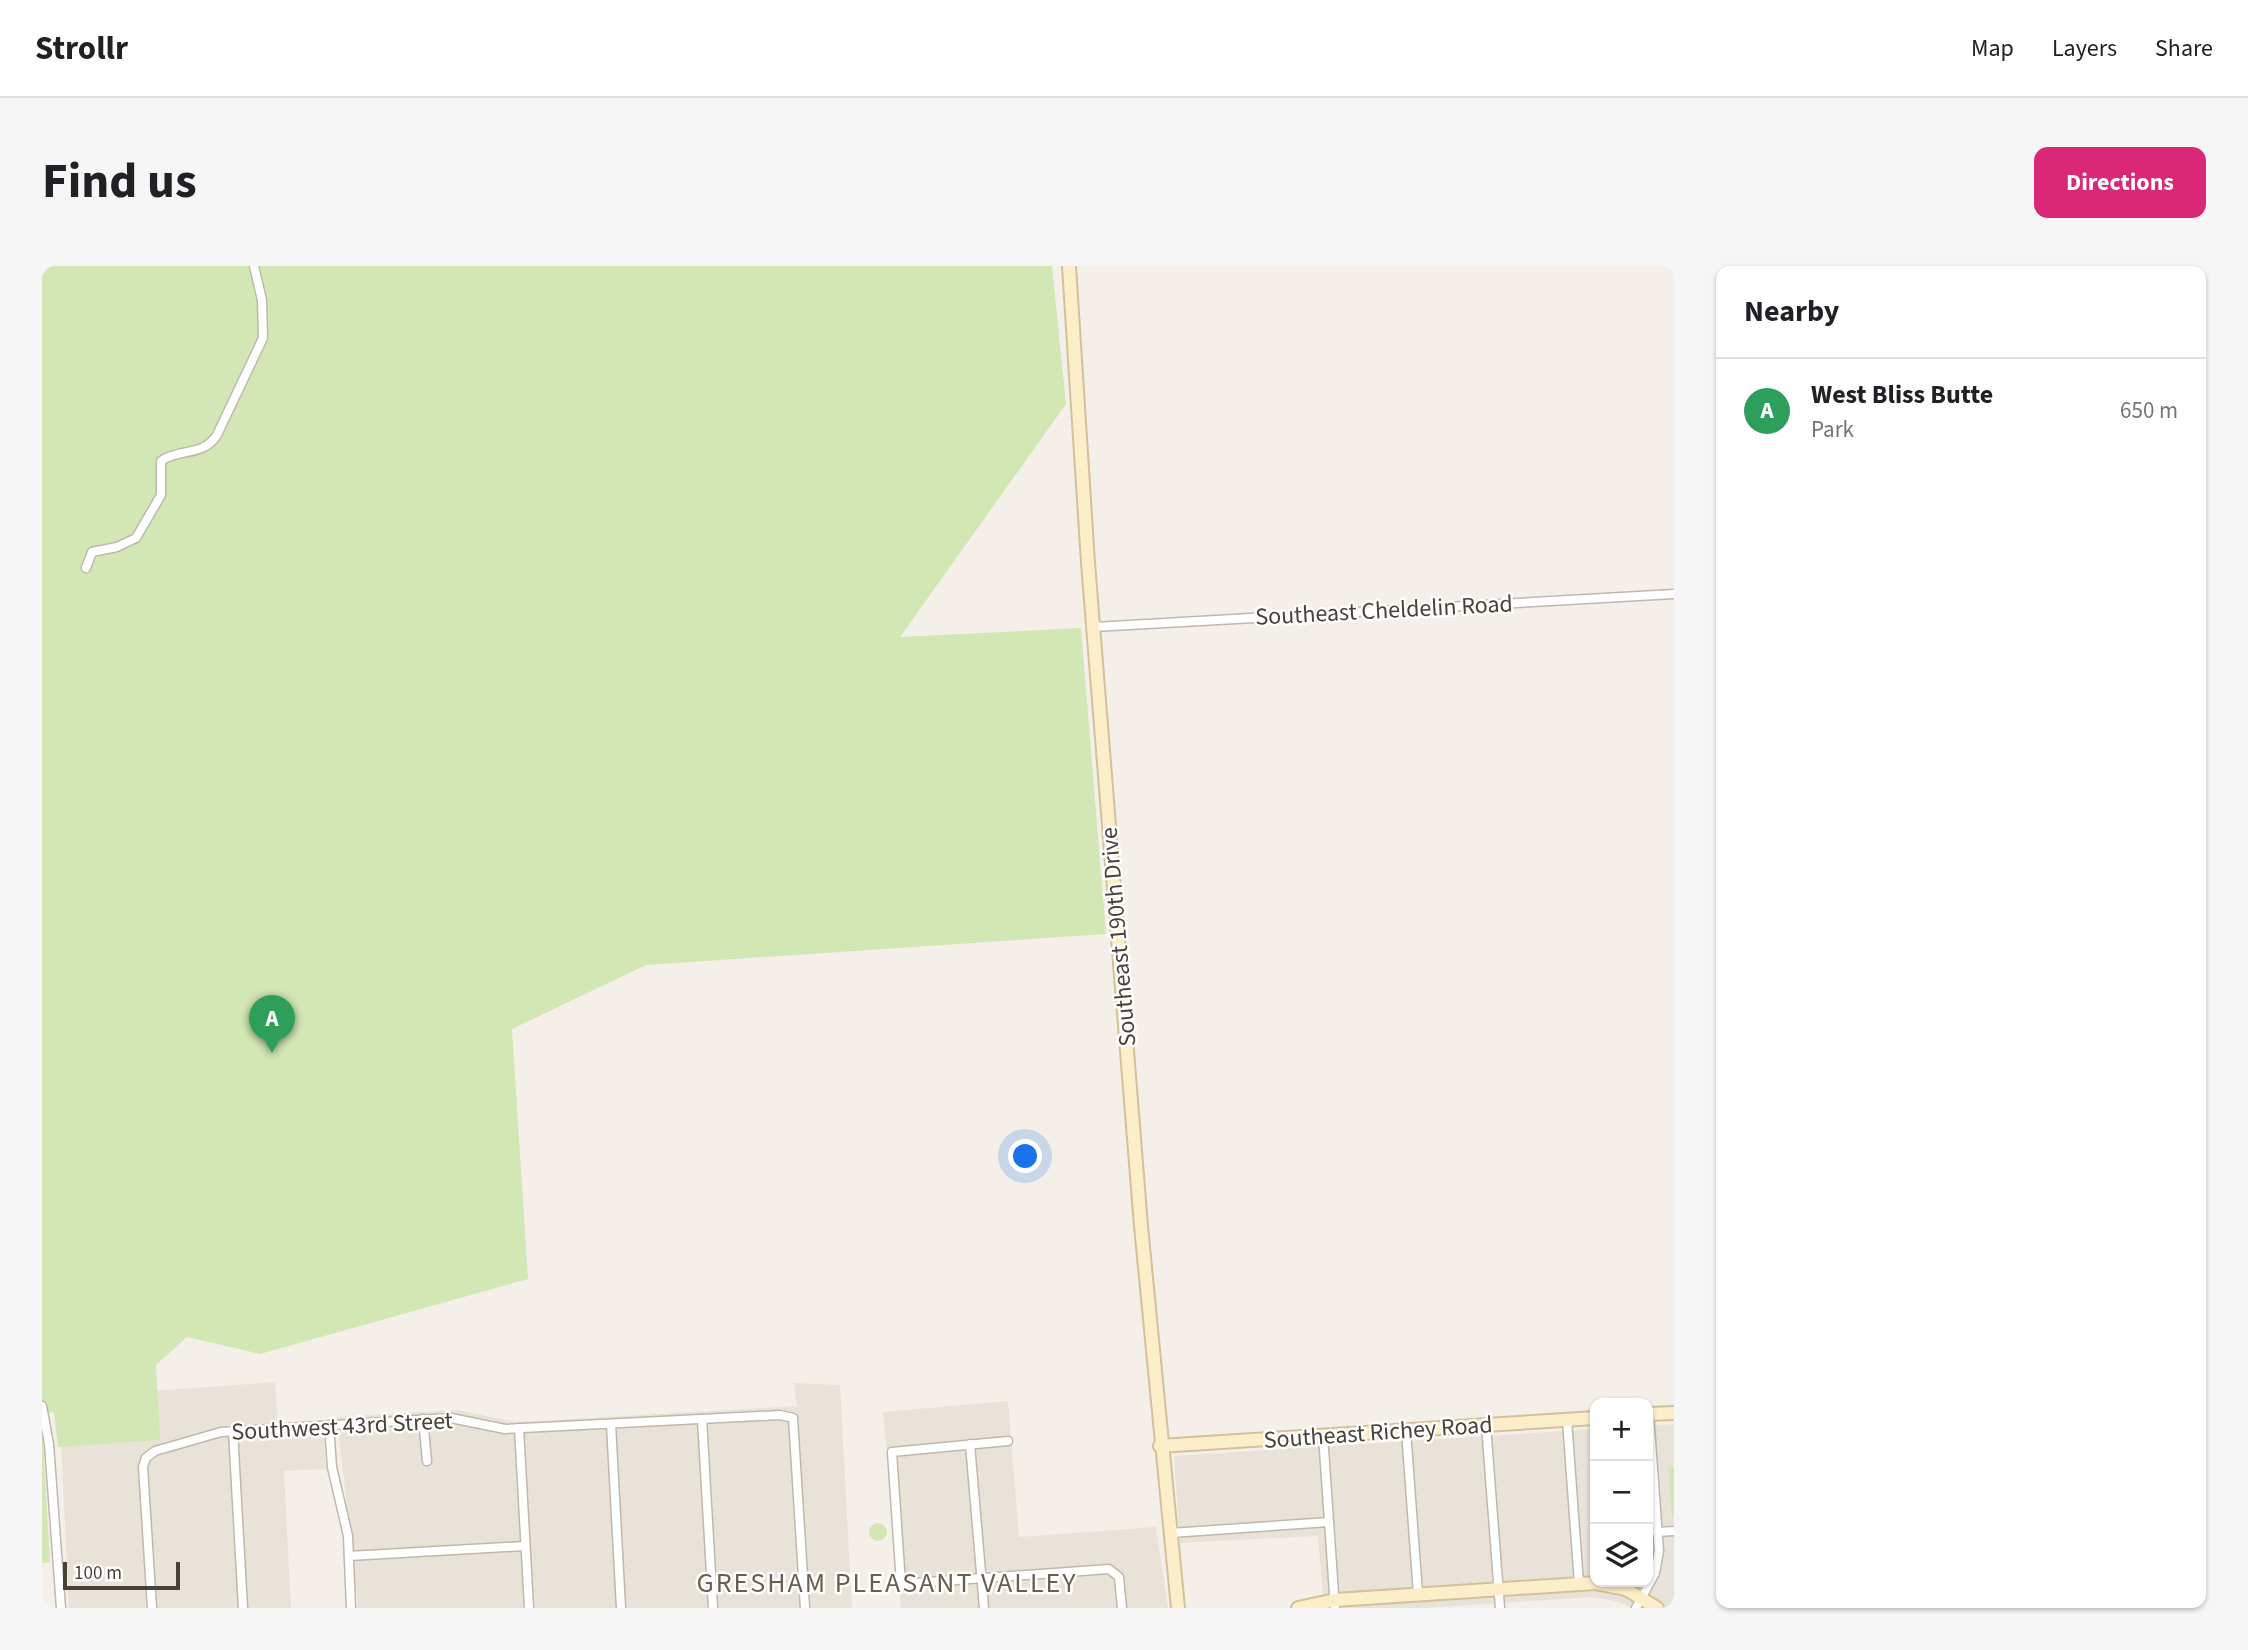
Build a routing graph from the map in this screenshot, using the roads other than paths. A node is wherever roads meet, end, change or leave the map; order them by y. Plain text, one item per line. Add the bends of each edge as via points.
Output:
1 (254, 266) edge
2 (1069, 266) edge
3 (86, 568) dead end
4 (1674, 594) edge
5 (1094, 627) junction
6 (42, 1406) edge
7 (1674, 1413) edge
8 (1653, 1414) edge
9 (1590, 1418) edge
10 (424, 1419) junction
11 (702, 1419) junction
12 (1567, 1420) junction
13 (611, 1424) junction
14 (329, 1425) junction
15 (1486, 1425) junction
16 (519, 1428) junction
17 (1406, 1430) junction
18 (233, 1431) junction
19 (1323, 1435) junction
20 (1008, 1441) dead end
21 (970, 1444) junction
22 (1160, 1446) junction
23 (427, 1461) dead end
24 (1652, 1461) edge
25 (1329, 1522) junction
26 (1674, 1531) edge
27 (1657, 1532) junction
28 (1171, 1533) junction
29 (525, 1546) junction
30 (349, 1556) junction
31 (981, 1580) junction
32 (1579, 1584) junction
33 (1498, 1589) junction
34 (1418, 1594) junction
35 (1639, 1603) edge
36 (1335, 1604) edge
37 (61, 1608) edge
38 (152, 1608) edge
39 (243, 1608) edge
40 (351, 1608) edge
41 (528, 1608) edge
42 (621, 1608) edge
43 (713, 1608) edge
44 (805, 1608) edge
45 (984, 1608) edge
46 (1122, 1608) edge
47 (1178, 1608) edge
48 (1298, 1608) edge
49 (1500, 1608) edge
50 (1657, 1608) edge

1 - 3 street via 262,300 263,338 217,435 206,447 161,461 161,495 141,532 130,542 92,552
2 - 5 main road, Southeast 190th Drive
4 - 5 street, Southeast Cheldelin Road
5 - 22 main road, Southeast 190th Drive
6 - 37 street
7 - 8 main road
9 - 12 main road, Southeast Richey Road
10 - 14 street, Southwest 43rd Street
10 - 16 street, Southwest 43rd Street via 460,1418
10 - 23 street
11 - 13 street, Southwest 43rd Street
11 - 43 street
11 - 44 street, Southwest 43rd Street via 793,1418
12 - 15 main road, Southeast Richey Road
12 - 32 street
13 - 16 street, Southwest 43rd Street
13 - 42 street
14 - 18 street, Southwest 43rd Street
14 - 30 street
15 - 17 main road, Southeast Richey Road
15 - 33 street
16 - 29 street
17 - 19 main road, Southeast Richey Road
17 - 34 street
18 - 38 street, Southwest 43rd Street via 214,1433 146,1457
18 - 39 street
19 - 22 main road, Southeast Richey Road
19 - 25 street
20 - 21 street
21 - 31 street
21 - 31 street via 892,1452 902,1585
22 - 28 main road, Southeast 190th Drive
24 - 27 street
25 - 28 street
25 - 36 street
26 - 27 street
27 - 35 street via 1658,1562
28 - 47 main road, Southeast 190th Drive
29 - 30 street
29 - 41 street
30 - 40 street
31 - 45 street
31 - 46 street via 1109,1569 1116,1572
32 - 33 main road
32 - 35 main road via 1611,1584
33 - 34 main road
33 - 49 street
34 - 36 main road
35 - 50 main road
36 - 48 main road

